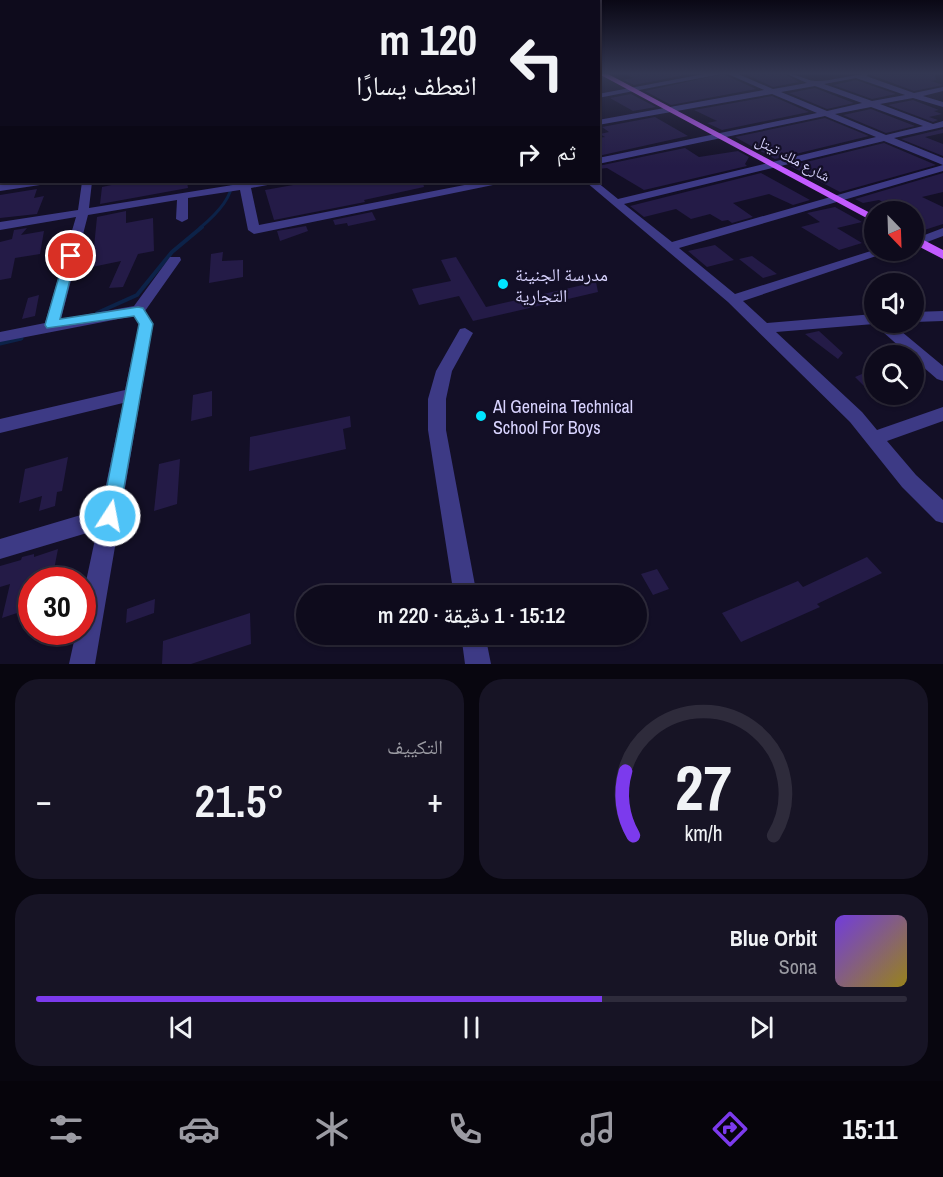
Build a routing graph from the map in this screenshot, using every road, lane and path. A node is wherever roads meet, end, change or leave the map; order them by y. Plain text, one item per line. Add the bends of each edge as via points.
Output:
1 (659, 105) edge
2 (703, 105) edge
3 (804, 105) edge
4 (873, 105) joint
5 (670, 111) junction
6 (826, 114) junction
7 (600, 123) edge
8 (943, 124) edge
9 (932, 126) junction
10 (943, 131) edge
11 (719, 136) junction
12 (885, 137) junction
13 (600, 161) edge
14 (943, 162) edge
15 (772, 164) junction
16 (943, 168) edge
17 (33, 183) edge
18 (87, 183) edge
19 (480, 183) edge
20 (592, 183) edge
21 (244, 184) edge
22 (442, 186) edge
23 (0, 188) edge
24 (183, 196) junction
25 (837, 198) junction
26 (617, 202) junction
27 (83, 211) junction
28 (864, 213) edge
29 (182, 219) dead end
30 (0, 226) edge
31 (943, 232) edge
32 (924, 238) edge
33 (672, 246) junction
34 (924, 246) edge
35 (943, 255) edge
36 (864, 258) edge
37 (175, 260) dead end
38 (732, 299) junction
39 (138, 311) junction
40 (943, 316) edge
41 (924, 317) edge
42 (864, 320) edge
43 (52, 325) junction
44 (763, 328) junction
45 (465, 333) dead end
46 (893, 333) edge
47 (0, 337) edge
48 (943, 375) edge
49 (134, 394) junction
50 (943, 414) edge
51 (0, 426) edge
52 (874, 438) junction
53 (943, 514) edge
54 (110, 516) junction
55 (0, 549) edge
56 (464, 585) edge
57 (475, 645) edge
58 (82, 664) edge
59 (478, 664) edge

1 - 5 main road, شارع ملك تيتل
2 - 5 street
3 - 6 street
4 - 6 street
4 - 9 street
5 - 7 street
5 - 11 main road, شارع ملك تيتل
6 - 11 street
6 - 12 street
8 - 9 street
9 - 10 street
9 - 12 street
11 - 13 street
11 - 15 main road, شارع ملك تيتل
12 - 14 street
12 - 15 street
15 - 25 main road, شارع ملك تيتل
15 - 26 street
16 - 25 street
17 - 23 street
18 - 27 street
19 - 22 street
20 - 26 street
21 - 22 street via 254,230
21 - 24 street
24 - 27 street
24 - 29 street
25 - 28 main road, شارع ملك تيتل
25 - 33 street
26 - 33 street
27 - 30 street
27 - 43 street
31 - 32 street
33 - 38 street
34 - 35 main road
36 - 38 street
37 - 39 street
38 - 44 street
39 - 43 street
39 - 49 street via 146,324
40 - 41 street
42 - 44 street
43 - 47 street
44 - 52 street
45 - 56 street via 444,371 437,399 437,430
46 - 48 street
49 - 51 street
49 - 54 street
50 - 52 street
52 - 53 street
54 - 55 street
54 - 58 street
57 - 59 street

